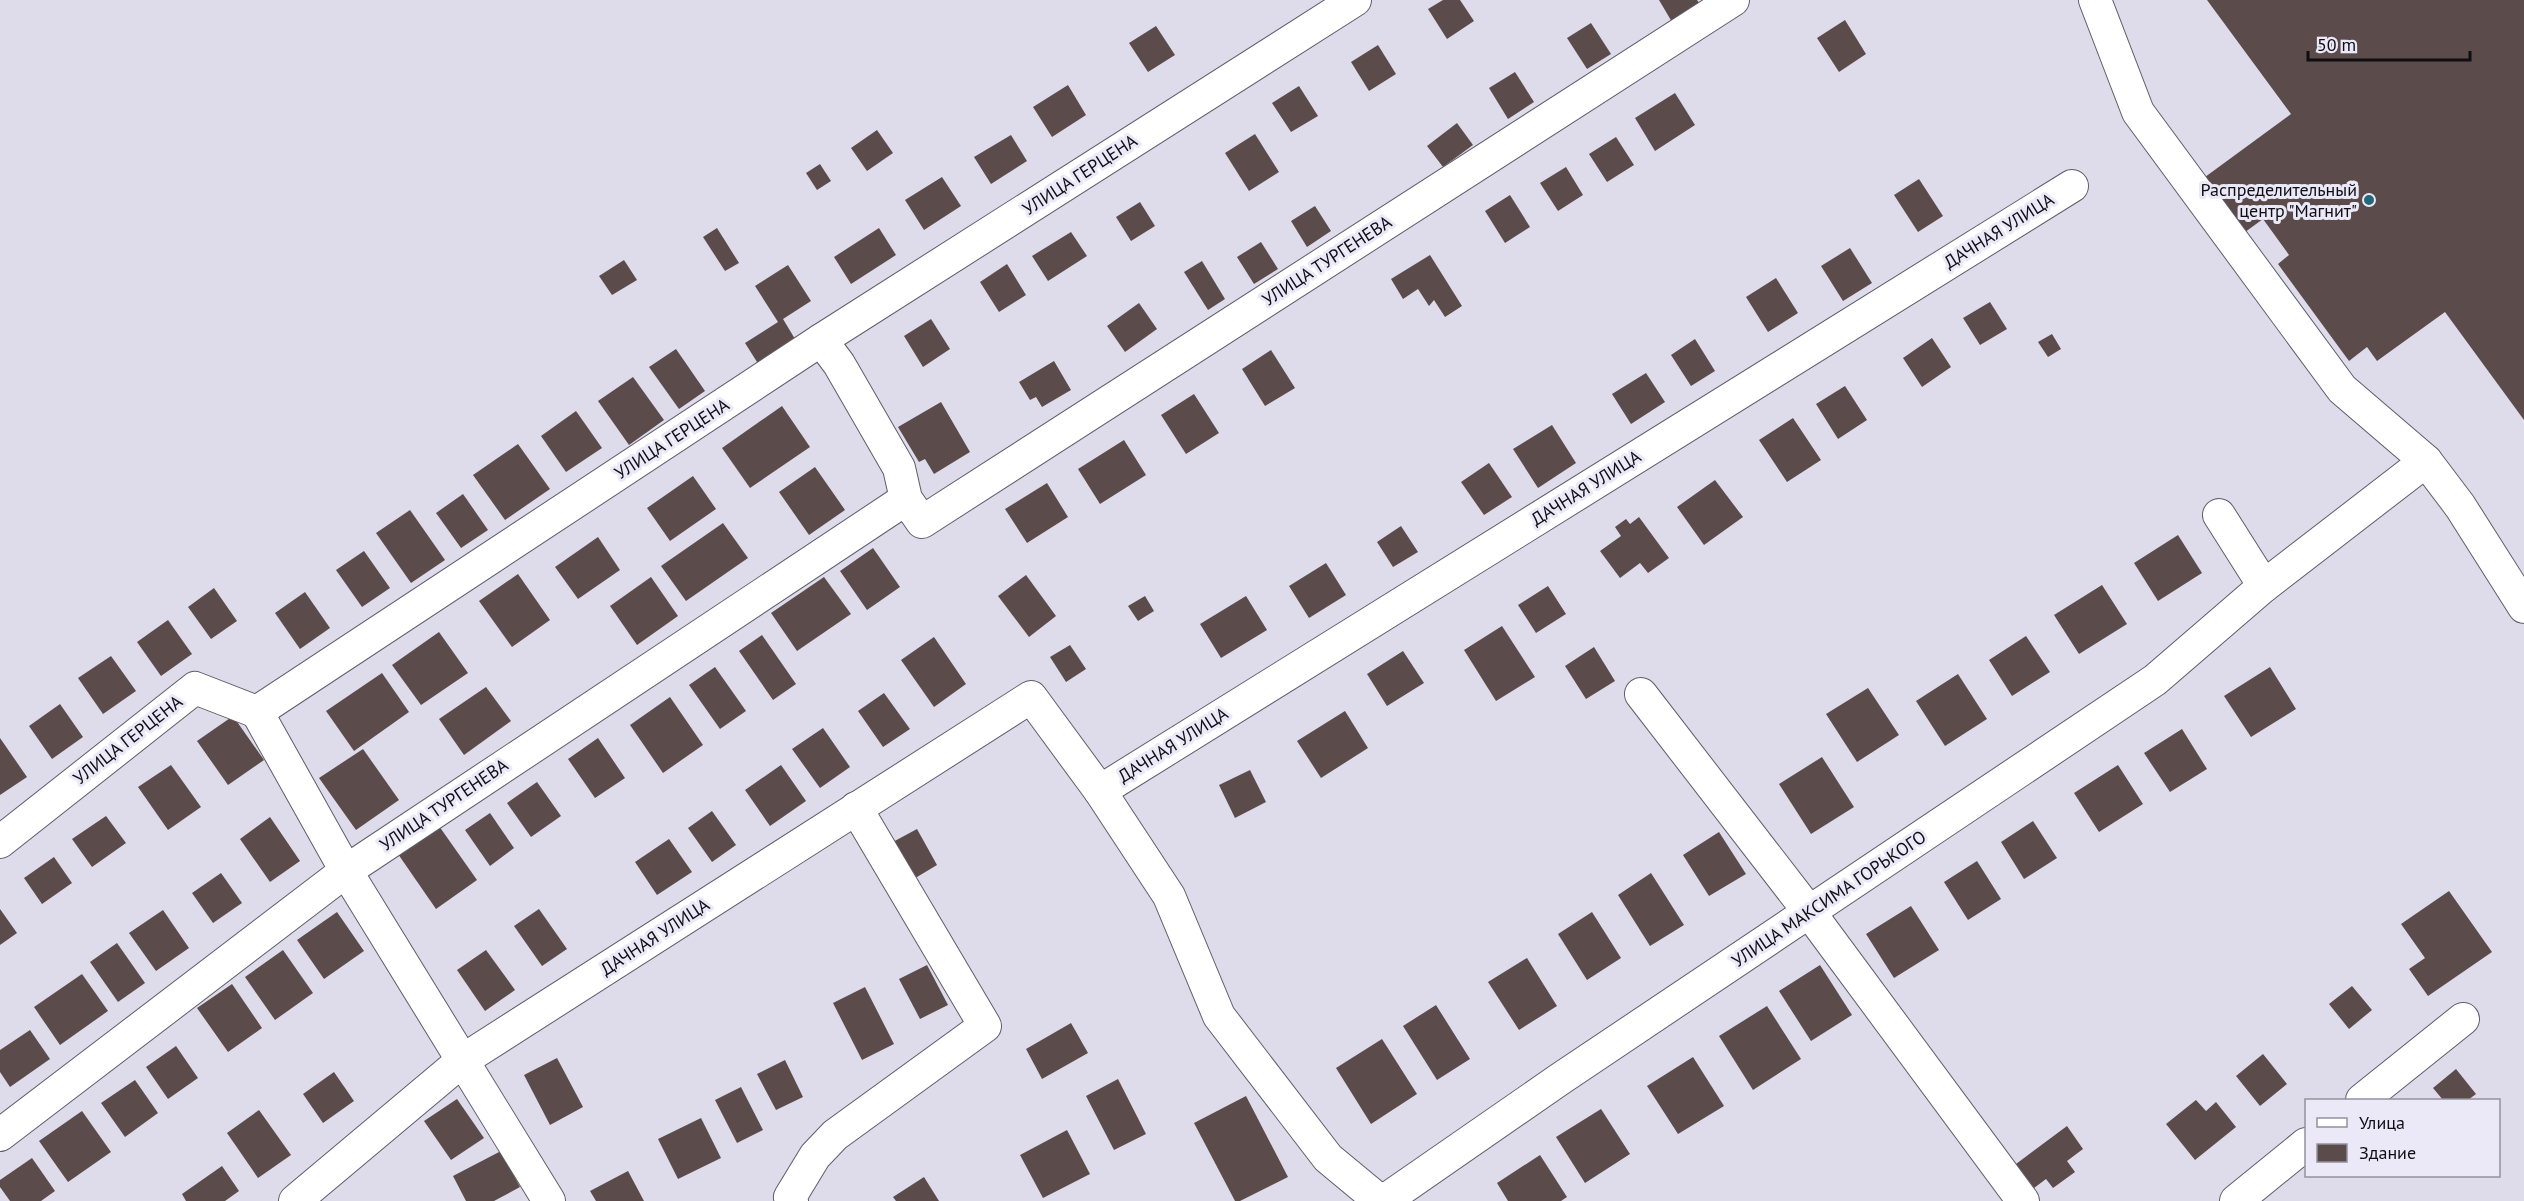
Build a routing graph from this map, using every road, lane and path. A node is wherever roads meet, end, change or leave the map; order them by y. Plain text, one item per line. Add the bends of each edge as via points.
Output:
1 (1355, 0) edge
2 (1733, 0) edge
3 (2095, 0) edge
4 (2072, 186) dead end
5 (821, 340) junction
6 (2426, 461) junction
7 (914, 511) junction
8 (2219, 515) dead end
9 (2264, 586) junction
10 (2524, 608) edge
11 (1641, 694) dead end
12 (257, 712) junction
13 (1100, 790) junction
14 (856, 808) junction
15 (0, 842) edge
16 (346, 870) junction
17 (1810, 912) junction
18 (2463, 1019) dead end
19 (462, 1060) junction
20 (2364, 1099) edge
21 (0, 1136) edge
22 (2305, 1146) edge
23 (295, 1201) edge
24 (549, 1201) edge
25 (792, 1201) edge
26 (1380, 1201) edge
27 (1384, 1201) edge
28 (2023, 1201) edge
29 (2236, 1201) edge

1 - 5 street, УЛИЦА ГЕРЦЕНА
2 - 7 street, УЛИЦА ТУРГЕНЕВА
3 - 6 street via 2138,112 2342,389
4 - 13 street, ДАЧНАЯ УЛИЦА
5 - 7 street via 899,468
5 - 12 street, УЛИЦА ГЕРЦЕНА
6 - 9 street, УЛИЦА МАКСИМА ГОРЬКОГО
6 - 10 street via 2460,506
7 - 16 street, УЛИЦА ТУРГЕНЕВА
8 - 9 street
9 - 17 street, УЛИЦА МАКСИМА ГОРЬКОГО via 2155,680
11 - 17 street
12 - 15 street, УЛИЦА ГЕРЦЕНА via 195,688
12 - 16 street
13 - 14 street, ДАЧНАЯ УЛИЦА via 1031,697
13 - 26 street via 1169,896 1219,1016 1328,1158
14 - 19 street, ДАЧНАЯ УЛИЦА
14 - 25 street via 985,1026 835,1135 815,1156 790,1197
16 - 19 street
16 - 21 street, УЛИЦА ТУРГЕНЕВА
17 - 27 street, УЛИЦА МАКСИМА ГОРЬКОГО
17 - 28 street
18 - 20 street
19 - 23 street, ДАЧНАЯ УЛИЦА
19 - 24 street
22 - 29 street

